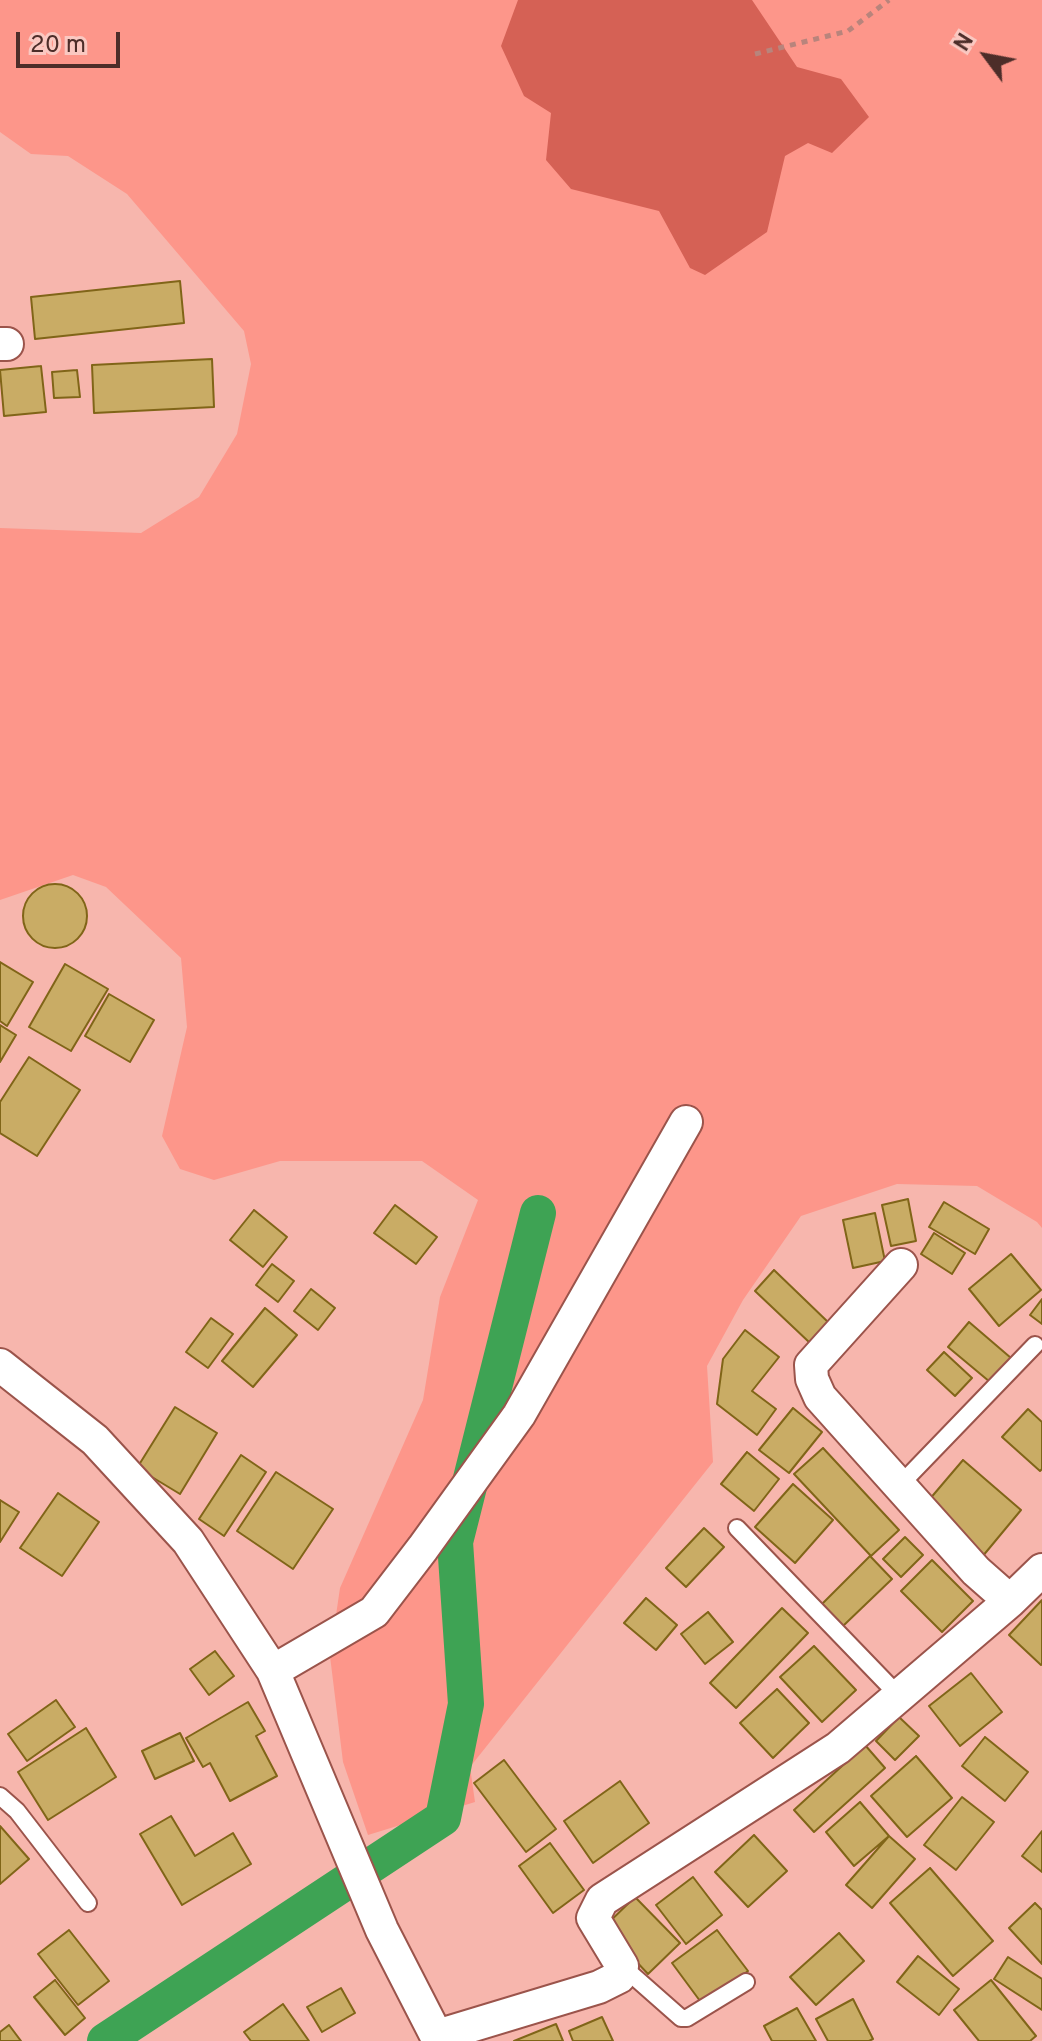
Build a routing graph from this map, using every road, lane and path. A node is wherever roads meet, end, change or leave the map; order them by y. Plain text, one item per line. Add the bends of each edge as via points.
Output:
1 (889, 0) edge
2 (755, 54) dead end
3 (686, 1122) dead end
4 (901, 1265) dead end
5 (1035, 1345) dead end
6 (0, 1365) edge
7 (899, 1486) junction
8 (737, 1528) dead end
9 (1042, 1570) edge
10 (1010, 1601) junction
11 (273, 1671) junction
12 (899, 1696) junction
13 (0, 1796) edge
14 (88, 1903) dead end
15 (622, 1966) junction
16 (746, 1982) dead end
17 (438, 2038) edge

1 - 2 path via 848,31
3 - 11 street via 519,1415 423,1548 374,1612
4 - 7 street via 811,1365 820,1397
5 - 7 lane
6 - 11 street via 95,1440 188,1541
7 - 10 street
8 - 12 lane
9 - 10 street
10 - 12 street
11 - 17 street via 382,1930
12 - 15 street via 838,1748 602,1900 593,1918
13 - 14 lane
15 - 16 lane via 681,2018
15 - 17 street via 619,1977 599,1987

